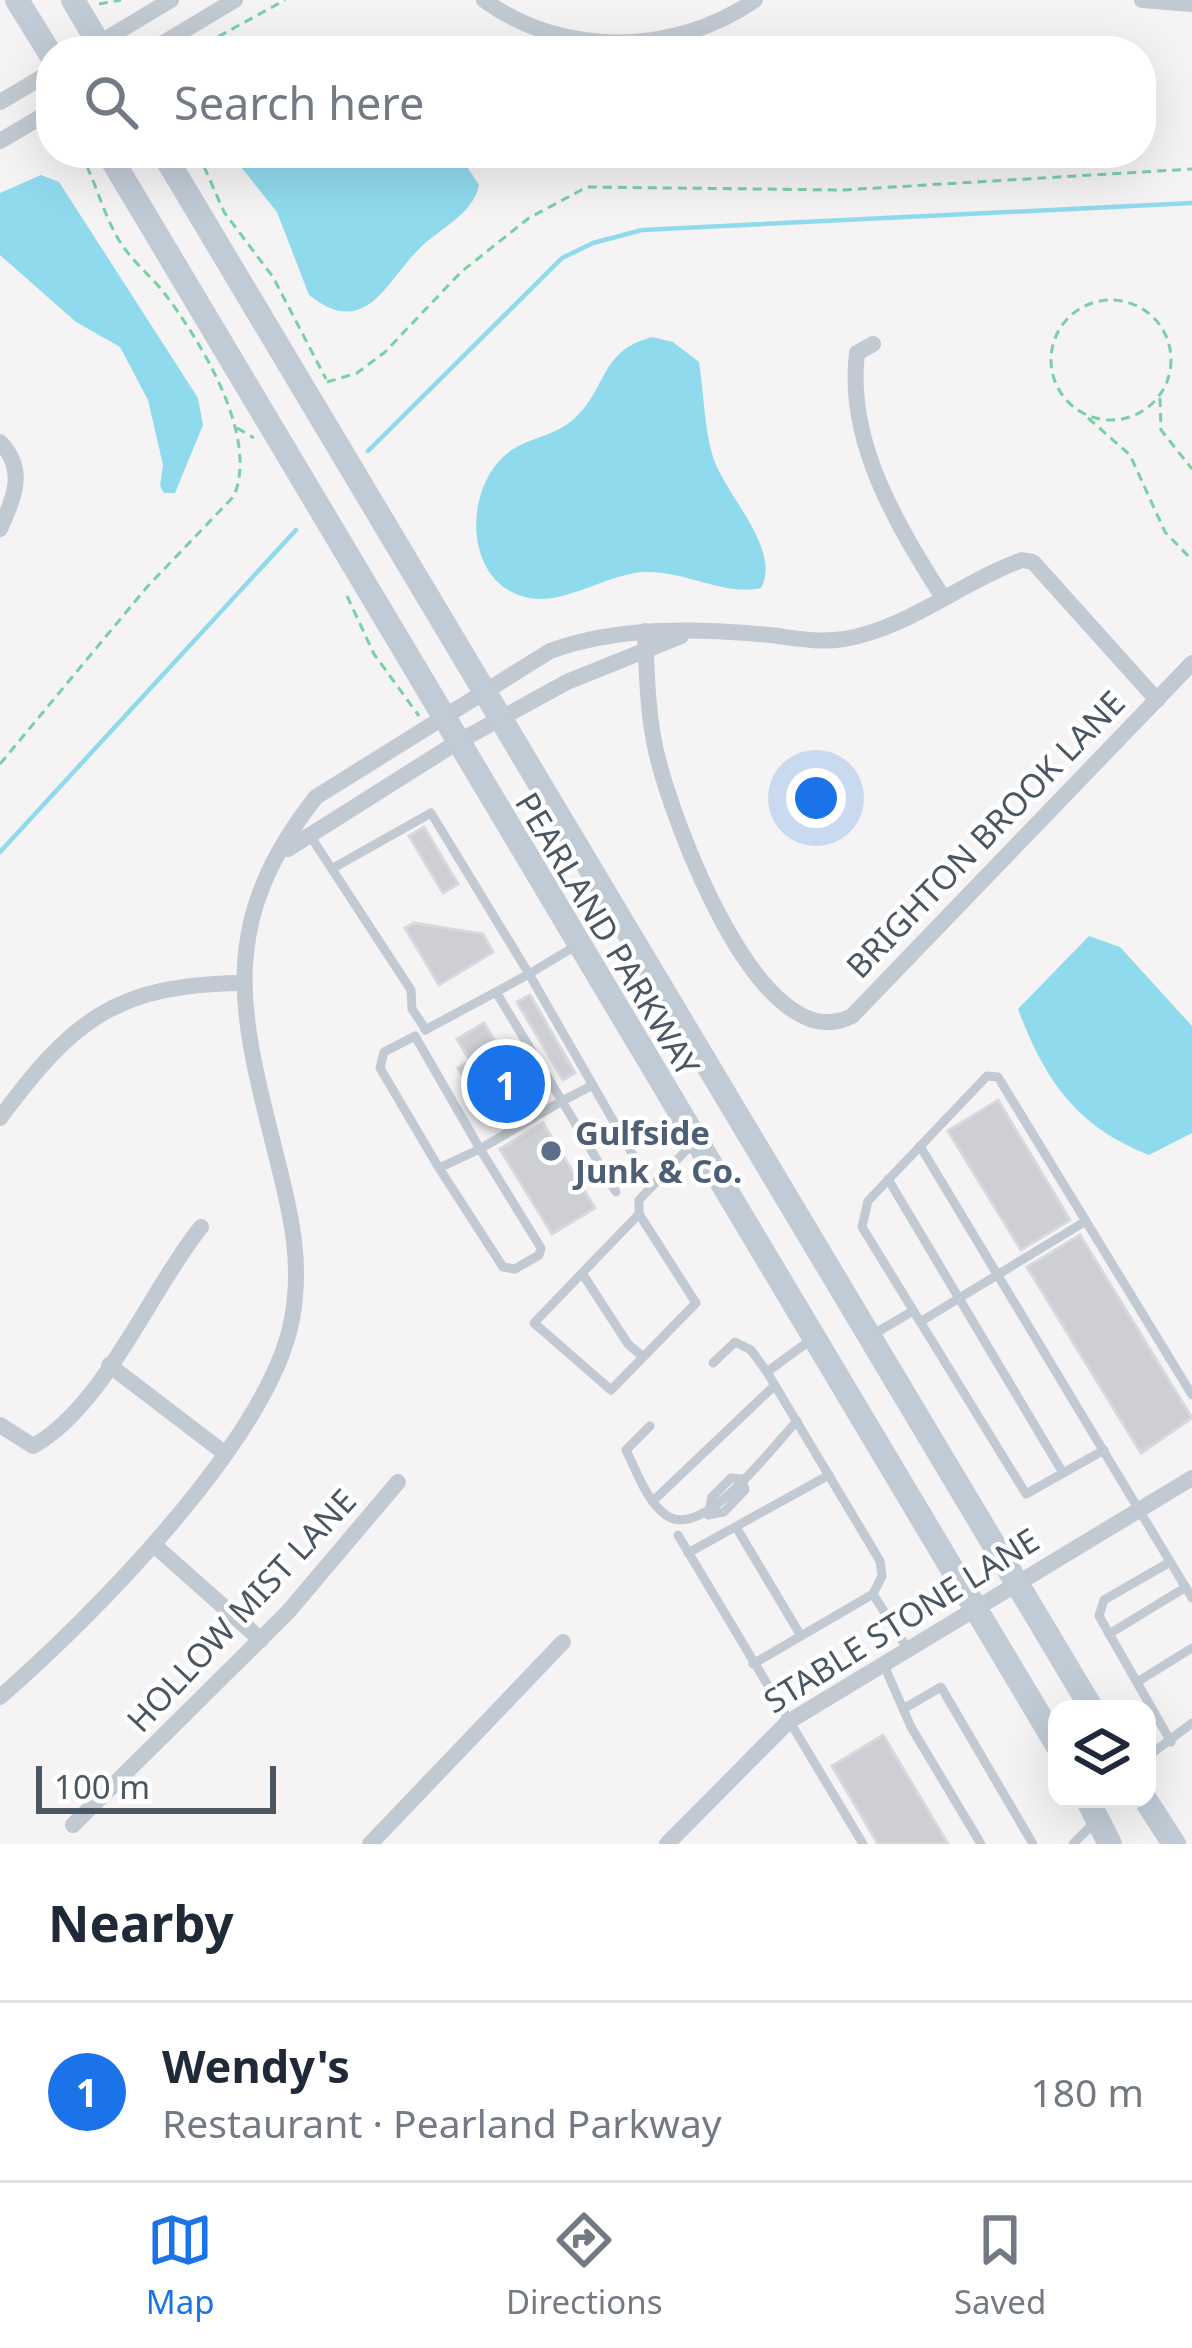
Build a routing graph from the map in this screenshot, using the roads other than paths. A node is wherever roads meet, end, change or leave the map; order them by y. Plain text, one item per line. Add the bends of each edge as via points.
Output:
1 (17, 0) edge
2 (171, 0) edge
3 (235, 0) edge
4 (484, 0) edge
5 (755, 0) edge
6 (1142, 0) edge
7 (83, 2) edge
8 (1192, 4) edge
9 (39, 36) edge
10 (93, 36) edge
11 (115, 36) edge
12 (175, 36) edge
13 (570, 36) edge
14 (666, 36) edge
15 (36, 81) edge
16 (0, 102) edge
17 (36, 120) edge
18 (0, 141) edge
19 (117, 168) edge
20 (172, 168) edge
21 (873, 344) dead end
22 (0, 442) edge
23 (0, 529) edge
24 (942, 596) junction
25 (644, 632) junction
26 (689, 632) junction
27 (646, 652) junction
28 (1192, 663) edge
29 (483, 693) junction
30 (1157, 700) junction
31 (500, 718) junction
32 (433, 721) junction
33 (456, 743) junction
34 (309, 834) junction
35 (282, 853) junction
36 (335, 867) junction
37 (577, 945) junction
38 (529, 974) junction
39 (241, 983) junction
40 (496, 992) junction
41 (420, 1033) junction
42 (593, 1085) junction
43 (562, 1101) junction
44 (0, 1118) edge
45 (694, 1142) junction
46 (920, 1146) junction
47 (480, 1149) junction
48 (637, 1162) dead end
49 (439, 1168) junction
50 (888, 1179) junction
51 (616, 1192) dead end
52 (639, 1214) junction
53 (1086, 1221) junction
54 (201, 1227) dead end
55 (582, 1273) junction
56 (998, 1274) junction
57 (959, 1298) junction
58 (914, 1311) junction
59 (920, 1322) junction
60 (869, 1337) junction
61 (812, 1339) junction
62 (644, 1357) junction
63 (713, 1363) dead end
64 (109, 1366) junction
65 (767, 1372) junction
66 (775, 1385) junction
67 (1192, 1395) edge
68 (797, 1421) junction
69 (0, 1425) edge
70 (650, 1426) dead end
71 (1104, 1450) junction
72 (223, 1452) junction
73 (1063, 1473) junction
74 (830, 1475) junction
75 (1192, 1478) edge
76 (398, 1482) dead end
77 (653, 1501) junction
78 (1139, 1509) junction
79 (736, 1526) junction
80 (678, 1535) dead end
81 (154, 1545) junction
82 (688, 1553) junction
83 (1170, 1562) junction
84 (1016, 1583) junction
85 (1186, 1587) junction
86 (873, 1594) junction
87 (1192, 1598) edge
88 (973, 1608) junction
89 (1109, 1634) junction
90 (801, 1636) junction
91 (261, 1640) junction
92 (563, 1642) dead end
93 (908, 1648) junction
94 (1192, 1648) edge
95 (883, 1663) junction
96 (753, 1664) junction
97 (1137, 1682) junction
98 (0, 1697) edge
99 (1087, 1700) edge
100 (903, 1709) junction
101 (788, 1721) junction
102 (1192, 1723) edge
103 (1048, 1730) edge
104 (1171, 1742) junction
105 (1156, 1751) edge
106 (1151, 1808) edge
107 (1092, 1809) edge
108 (73, 1825) dead end
109 (370, 1844) edge
110 (667, 1844) edge
111 (862, 1844) edge
112 (981, 1844) edge
113 (1033, 1844) edge
114 (1073, 1844) edge
115 (1110, 1844) edge
116 (1174, 1844) edge

1 - 9 main road
2 - 11 street
3 - 12 street
4 - 13 street
5 - 14 street
6 - 8 street
7 - 10 main road
15 - 16 street
17 - 18 street
19 - 32 main road, PEARLAND PARKWAY
20 - 29 main road, PEARLAND PARKWAY
21 - 24 street via 857,353 854,374 865,439 900,528
22 - 23 street via 17,478
24 - 26 street via 849,638 813,643
24 - 30 street via 1033,562
25 - 26 street
25 - 27 street
25 - 29 street via 584,638
26 - 27 street
27 - 30 street, BRIGHTON BROOK LANE via 655,749 695,872 758,973 811,1024 852,1016
27 - 31 street
28 - 30 street, BRIGHTON BROOK LANE
29 - 31 main road, PEARLAND PARKWAY
29 - 32 street
31 - 33 street
31 - 60 main road, PEARLAND PARKWAY
32 - 33 main road, PEARLAND PARKWAY
32 - 35 street via 316,796
33 - 34 street
33 - 37 main road, PEARLAND PARKWAY
34 - 35 street
34 - 36 lane
35 - 39 street via 254,912
36 - 38 lane via 430,813
36 - 41 lane via 411,990
37 - 38 lane
37 - 45 main road, PEARLAND PARKWAY
38 - 40 lane
38 - 42 lane
39 - 44 street via 148,992 85,1022 38,1066
39 - 72 street via 248,1043 297,1237 298,1276 279,1369
40 - 41 lane
40 - 43 lane
41 - 47 lane
41 - 49 lane via 384,1052 380,1068
42 - 43 lane
42 - 48 lane
43 - 47 lane
43 - 51 lane
45 - 52 lane via 639,1200
45 - 61 main road, PEARLAND PARKWAY
46 - 50 lane
46 - 53 lane via 987,1076 998,1077
46 - 56 lane
47 - 49 lane
47 - 49 lane via 541,1248 525,1264 503,1267
50 - 57 lane
50 - 58 lane via 861,1219
52 - 55 lane
52 - 62 lane via 696,1304
53 - 56 lane
53 - 67 lane
54 - 64 street
55 - 62 lane
55 - 62 lane via 534,1323 611,1390
56 - 57 lane
56 - 71 lane
57 - 59 lane
57 - 73 lane
58 - 59 lane
58 - 60 lane
59 - 73 lane via 1026,1495
60 - 84 main road, PEARLAND PARKWAY
61 - 65 lane
61 - 88 main road, PEARLAND PARKWAY
63 - 65 lane via 735,1342
64 - 69 street via 52,1436 33,1446
64 - 72 street
65 - 66 lane
66 - 68 lane
66 - 77 lane
68 - 74 lane
68 - 77 lane via 708,1515 686,1522
70 - 77 lane via 626,1450
71 - 73 lane
71 - 78 lane
72 - 81 street
74 - 79 lane
74 - 86 lane via 880,1561
75 - 78 street, STABLE STONE LANE
76 - 91 street, HOLLOW MIST LANE
78 - 83 lane
78 - 84 street, STABLE STONE LANE
79 - 82 lane
79 - 90 lane
80 - 82 lane
81 - 91 street
81 - 98 street
82 - 96 lane
83 - 85 lane
83 - 89 lane via 1105,1600 1099,1616
84 - 88 street, STABLE STONE LANE
84 - 99 main road, PEARLAND PARKWAY
85 - 87 lane
85 - 89 lane
86 - 90 lane
86 - 93 lane
88 - 93 street, STABLE STONE LANE
88 - 103 main road, PEARLAND PARKWAY
89 - 97 lane
90 - 96 lane
91 - 108 street, HOLLOW MIST LANE
92 - 109 street
93 - 95 street, STABLE STONE LANE
94 - 97 lane
95 - 100 lane
95 - 101 street, STABLE STONE LANE
96 - 101 lane
97 - 104 lane
100 - 112 lane
100 - 113 lane via 940,1687
101 - 110 street, STABLE STONE LANE
101 - 111 lane
102 - 104 lane
104 - 105 lane
106 - 116 main road
107 - 114 lane
107 - 115 main road

